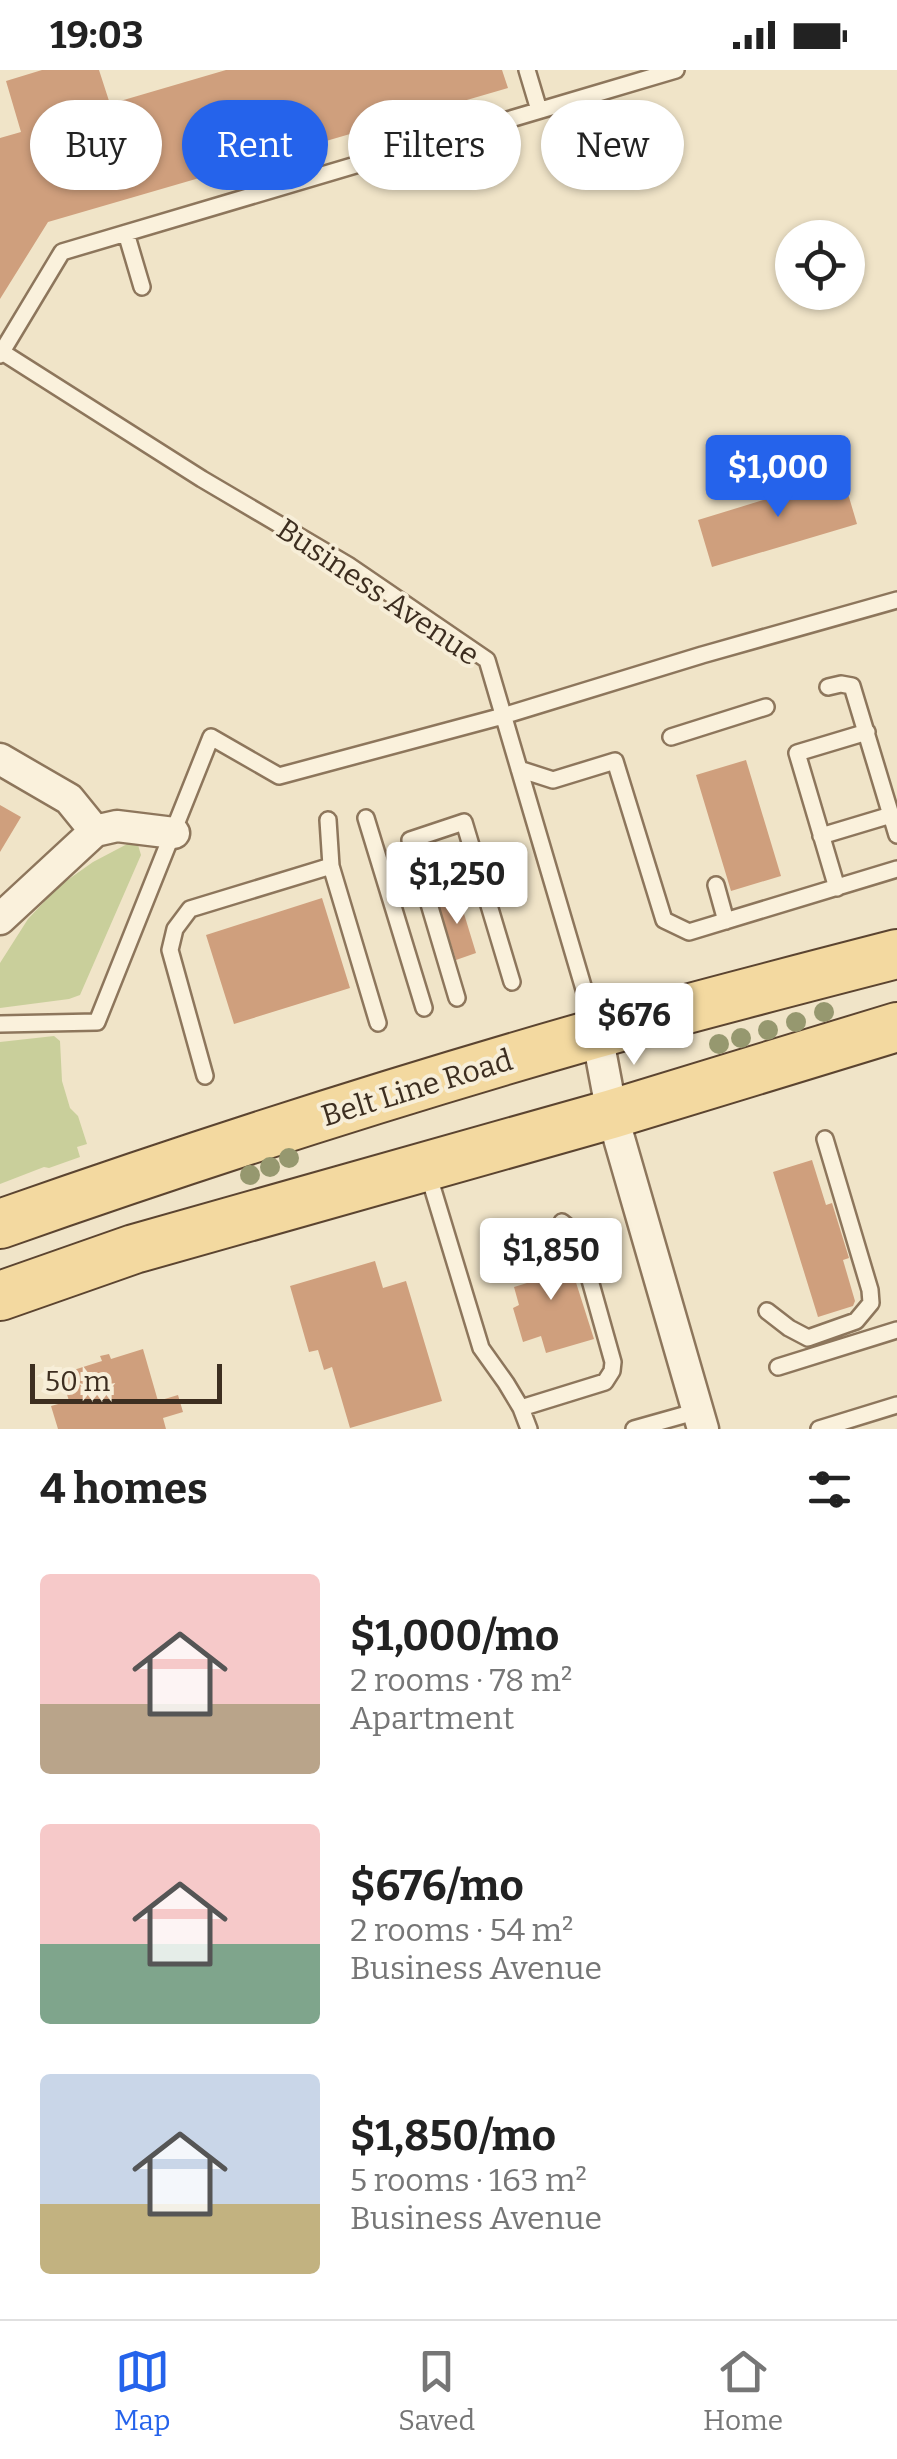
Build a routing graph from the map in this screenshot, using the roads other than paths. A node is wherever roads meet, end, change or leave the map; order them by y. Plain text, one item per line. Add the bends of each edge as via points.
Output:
1 (527, 70) edge
2 (676, 70) edge
3 (539, 110) junction
4 (126, 233) junction
5 (142, 287) dead end
6 (1, 354) edge
7 (897, 600) edge
8 (828, 687) dead end
9 (766, 707) dead end
10 (504, 716) junction
11 (867, 732) junction
12 (671, 737) dead end
13 (0, 758) edge
14 (520, 769) junction
15 (891, 815) junction
16 (366, 818) dead end
17 (328, 820) dead end
18 (95, 831) junction
19 (174, 833) junction
20 (897, 835) edge
21 (821, 836) junction
22 (330, 866) junction
23 (897, 870) edge
24 (716, 885) dead end
25 (837, 888) junction
26 (5, 907) edge
27 (726, 921) junction
28 (897, 954) edge
29 (512, 982) dead end
30 (457, 998) dead end
31 (424, 1008) dead end
32 (378, 1023) dead end
33 (0, 1024) edge
34 (897, 1027) edge
35 (597, 1034) junction
36 (205, 1076) dead end
37 (612, 1114) junction
38 (826, 1139) dead end
39 (426, 1166) junction
40 (562, 1222) dead end
41 (0, 1224) edge
42 (0, 1296) edge
43 (767, 1311) dead end
44 (897, 1330) edge
45 (778, 1368) dead end
46 (897, 1405) edge
47 (520, 1408) junction
48 (700, 1420) edge
49 (529, 1429) edge
50 (634, 1429) edge
51 (819, 1429) edge

1 - 3 lane
2 - 3 lane
3 - 4 lane
4 - 5 lane
4 - 6 lane via 62,252
6 - 10 lane, Business Avenue via 348,565 486,660
7 - 10 lane
8 - 11 lane via 852,686
9 - 12 lane
10 - 14 lane, Business Avenue
10 - 19 lane via 278,776 212,737
11 - 15 lane
11 - 21 lane via 797,753
13 - 18 street via 69,799
14 - 27 lane via 553,780 615,762 664,920 688,932
14 - 35 lane, Business Avenue
15 - 20 lane
15 - 21 lane
16 - 31 lane
17 - 22 lane
18 - 19 street via 117,826
18 - 26 street
19 - 33 lane via 97,1022
21 - 25 lane
22 - 32 lane
22 - 36 lane via 190,909 176,929 170,950
23 - 25 lane
24 - 27 lane
25 - 27 lane
28 - 35 main road, Belt Line Road
29 - 30 lane via 464,822 410,840
34 - 37 main road
35 - 37 street, Business Avenue
35 - 41 main road, Belt Line Road
37 - 39 main road
37 - 48 street, Business Avenue
38 - 43 lane via 871,1303 856,1322 808,1338
39 - 42 main road via 134,1249
39 - 47 lane via 480,1348
40 - 47 lane via 579,1241 614,1362 605,1382
44 - 45 lane
46 - 51 lane
47 - 49 lane
48 - 50 lane

